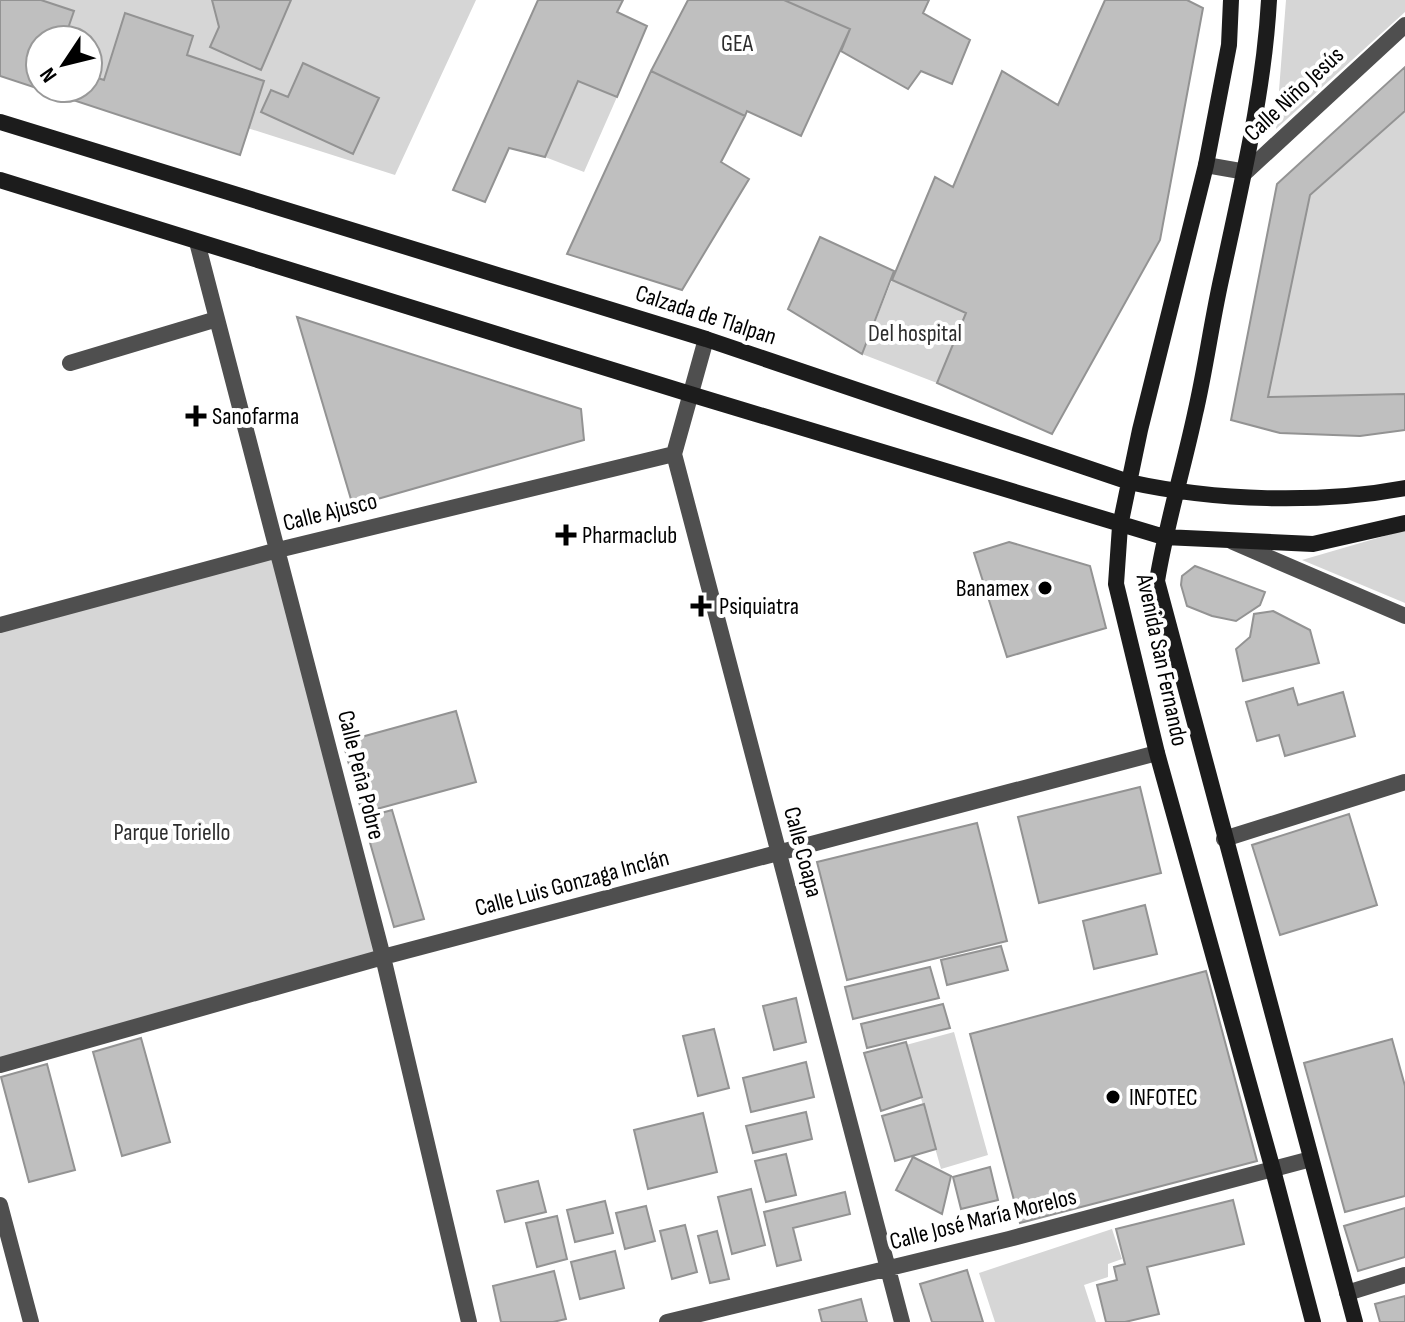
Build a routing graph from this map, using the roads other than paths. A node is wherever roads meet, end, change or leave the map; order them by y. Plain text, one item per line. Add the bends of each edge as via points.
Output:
1 (1231, 0) edge
2 (1269, 0) edge
3 (1405, 25) edge
4 (0, 122) edge
5 (1206, 165) junction
6 (1246, 172) junction
7 (0, 180) edge
8 (197, 242) junction
9 (217, 319) junction
10 (706, 339) junction
11 (70, 363) dead end
12 (690, 394) junction
13 (674, 454) junction
14 (1129, 482) junction
15 (1405, 488) edge
16 (1175, 492) junction
17 (1405, 523) edge
18 (1120, 526) junction
19 (1164, 537) junction
20 (1233, 542) junction
21 (278, 550) junction
22 (1405, 616) edge
23 (0, 625) edge
24 (1157, 753) junction
25 (1405, 782) edge
26 (1224, 839) junction
27 (779, 854) junction
28 (383, 957) junction
29 (0, 1065) edge
30 (1311, 1159) junction
31 (1273, 1170) junction
32 (0, 1205) edge
33 (887, 1267) junction
34 (1405, 1275) edge
35 (1347, 1293) junction
36 (31, 1322) edge
37 (469, 1322) edge
38 (667, 1322) edge
39 (902, 1322) edge
40 (1313, 1322) edge
41 (1355, 1322) edge

1 - 5 main road, Avenida San Fernando via 1229,45
2 - 6 main road, Avenida San Fernando
3 - 6 street, Calle Niño Jesús
4 - 10 main road, Calzada de Tlalpan
5 - 6 street, Calle Niño Jesús
5 - 14 main road, Avenida San Fernando
6 - 16 main road, Avenida San Fernando
7 - 8 main road
8 - 9 street, Calle Peña Pobre
8 - 12 main road
9 - 11 street
9 - 21 street, Calle Peña Pobre
10 - 12 street, Calle Coapa
10 - 14 main road, Calzada de Tlalpan
12 - 13 street, Calle Coapa
12 - 18 main road
13 - 21 street, Calle Ajusco
13 - 27 street, Calle Coapa
14 - 16 main road, Calzada de Tlalpan
14 - 18 main road, Avenida San Fernando
15 - 16 main road, Calzada de Tlalpan via 1282,497
16 - 19 main road, Avenida San Fernando
17 - 20 main road via 1313,544
18 - 19 main road
18 - 24 main road, Avenida San Fernando via 1116,584
19 - 20 main road
19 - 26 main road, Avenida San Fernando via 1157,581
20 - 22 street
21 - 23 street, Calle Ajusco
21 - 28 street, Calle Peña Pobre
24 - 27 street, Calle Luis Gonzaga Inclán
24 - 31 main road, Avenida San Fernando
25 - 26 street
26 - 30 main road, Avenida San Fernando
27 - 28 street, Calle Luis Gonzaga Inclán
27 - 33 street, Calle Coapa
28 - 29 street, Calle Luis Gonzaga Inclán
28 - 37 street, Calle Peña Pobre
30 - 31 street, Calle José María Morelos
30 - 35 main road, Avenida San Fernando
31 - 33 street, Calle José María Morelos
31 - 40 main road, Avenida San Fernando
32 - 36 street
33 - 38 street, Calle José María Morelos
33 - 39 street, Calle Coapa
34 - 35 street
35 - 41 main road, Avenida San Fernando

